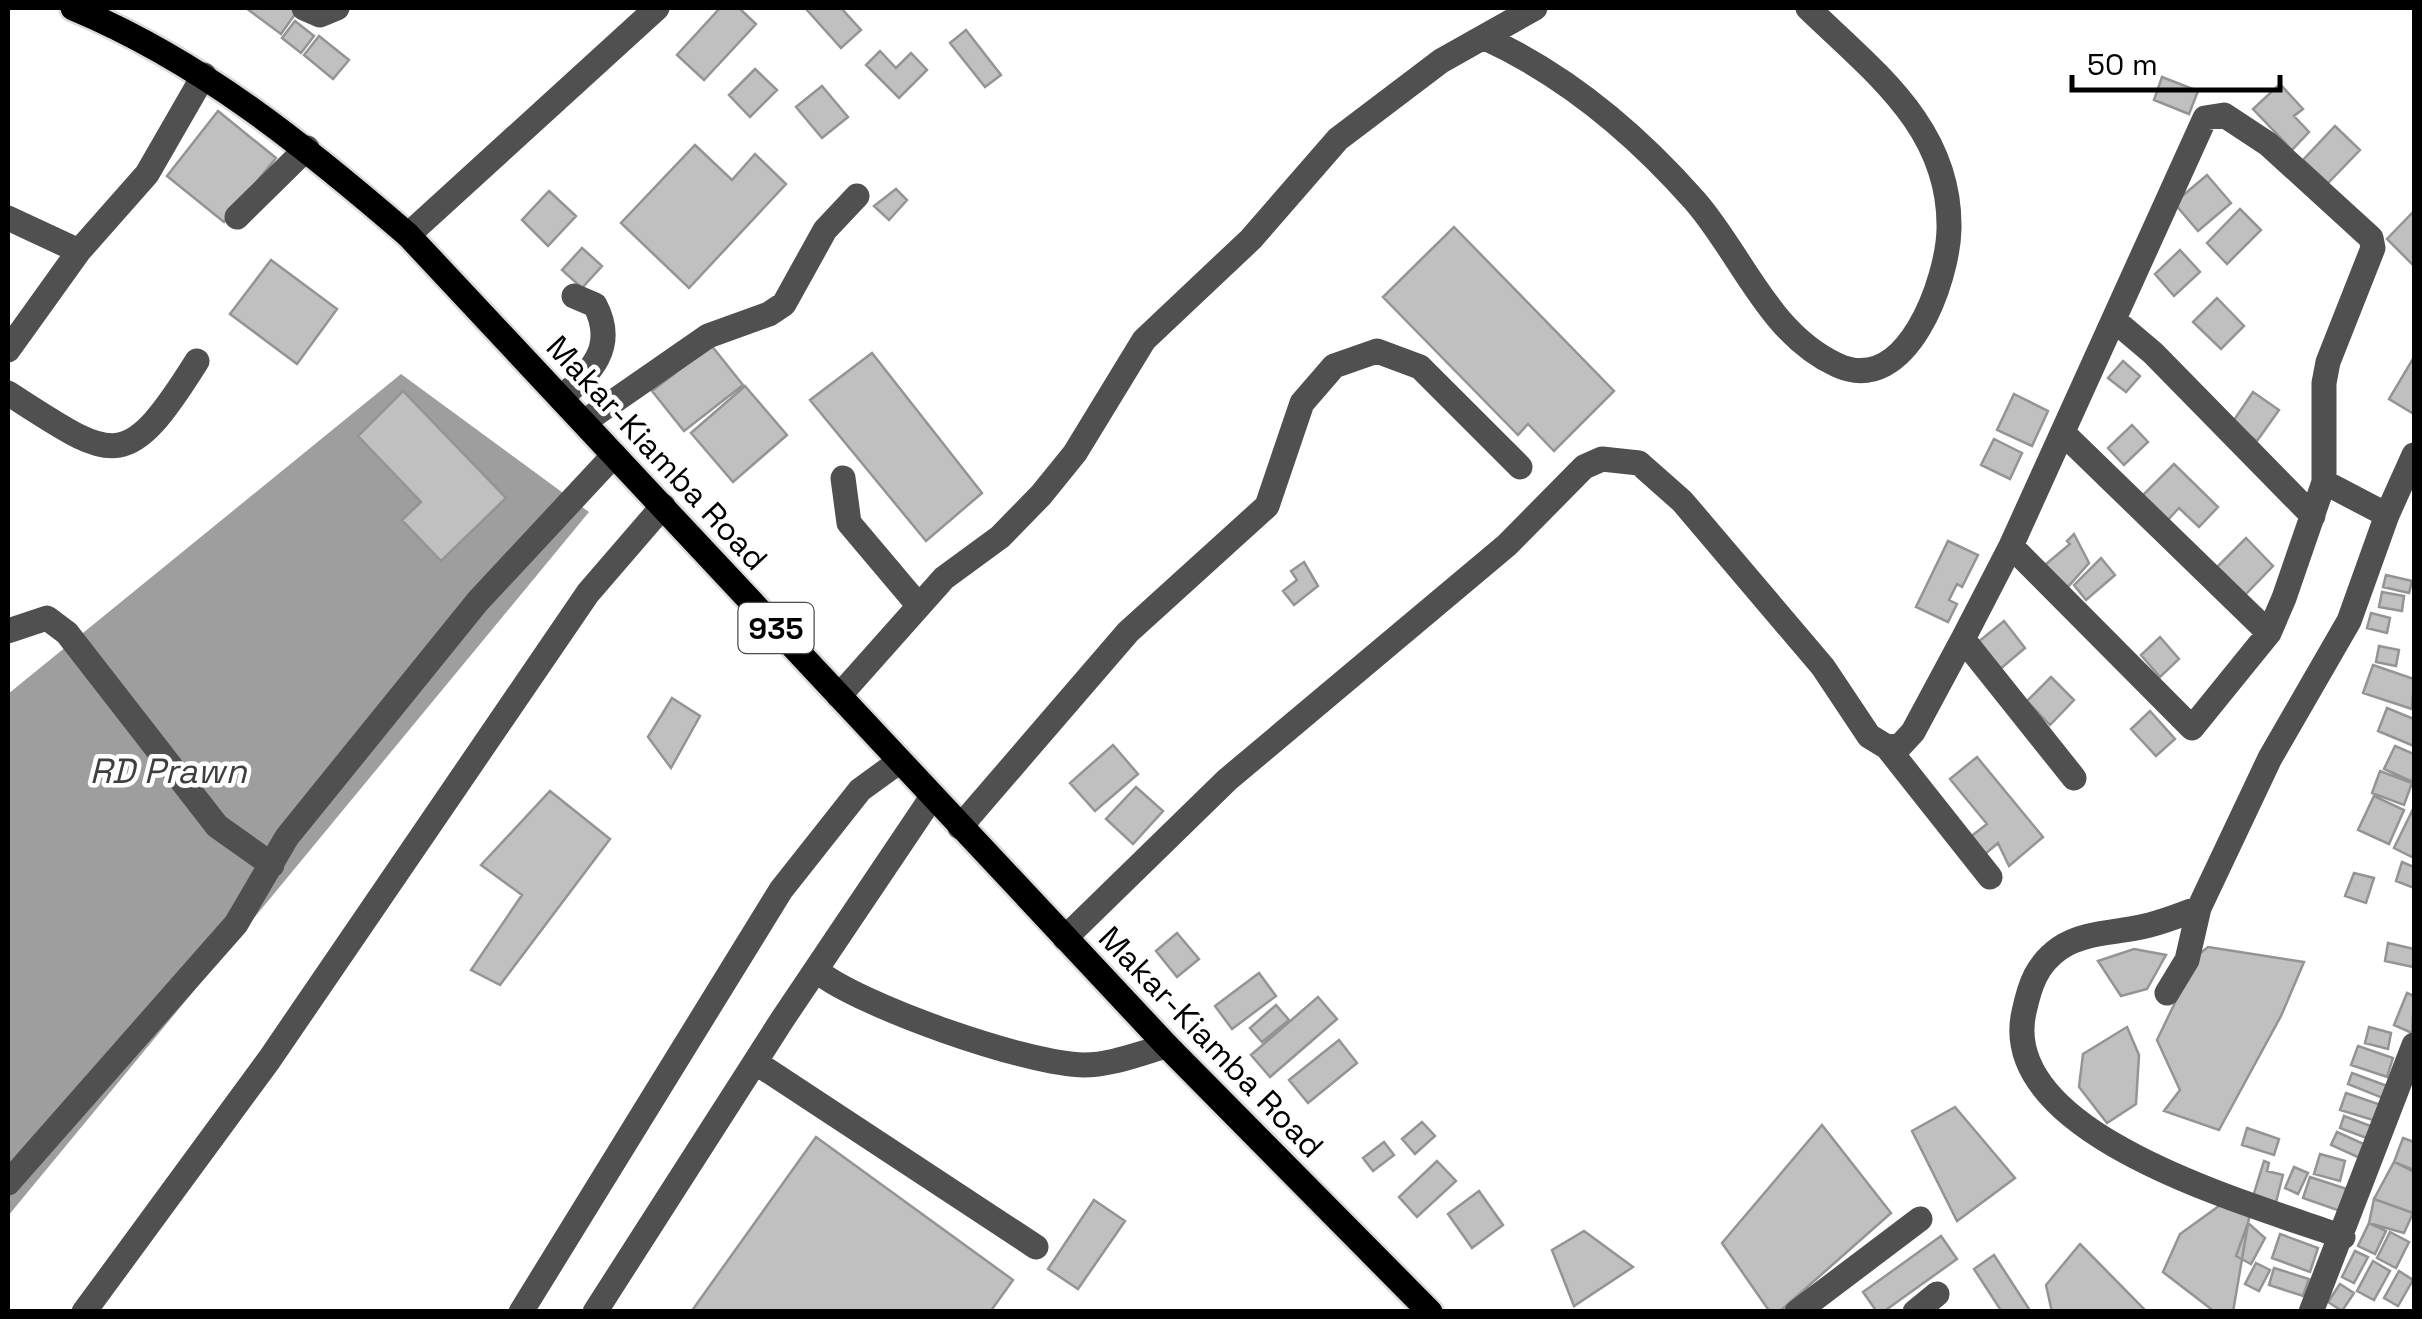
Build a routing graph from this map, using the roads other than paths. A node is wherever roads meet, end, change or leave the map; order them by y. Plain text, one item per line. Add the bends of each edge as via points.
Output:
1 (74, 8) edge
2 (304, 8) edge
3 (337, 8) edge
4 (657, 8) edge
5 (1535, 8) edge
6 (1808, 8) edge
7 (110, 14) edge
8 (1488, 38) junction
9 (204, 76) junction
10 (308, 148) junction
11 (857, 196) dead end
12 (8, 218) edge
13 (237, 218) dead end
14 (408, 235) junction
15 (80, 251) junction
16 (574, 296) dead end
17 (2114, 320) junction
18 (8, 350) edge
19 (197, 361) dead end
20 (8, 393) edge
21 (561, 398) junction
22 (584, 422) junction
23 (2063, 433) junction
24 (2414, 455) edge
25 (614, 456) junction
26 (1520, 467) dead end
27 (843, 478) dead end
28 (2324, 482) junction
29 (662, 506) junction
30 (2387, 515) junction
31 (2312, 516) junction
32 (2011, 546) junction
33 (919, 606) junction
34 (8, 631) edge
35 (2269, 633) junction
36 (1963, 639) junction
37 (839, 696) junction
38 (1887, 747) junction
39 (900, 761) junction
40 (2074, 778) dead end
41 (932, 798) junction
42 (960, 827) junction
43 (272, 864) junction
44 (1990, 877) dead end
45 (2199, 908) junction
46 (1065, 938) junction
47 (817, 972) junction
48 (2167, 992) dead end
49 (2414, 1045) edge
50 (1166, 1046) junction
51 (755, 1062) junction
52 (8, 1183) edge
53 (1920, 1219) dead end
54 (2343, 1237) junction
55 (1036, 1246) dead end
56 (1937, 1294) dead end
57 (1426, 1310) edge
58 (84, 1312) edge
59 (521, 1312) edge
60 (595, 1312) edge
61 (1797, 1312) edge
62 (1915, 1312) edge
63 (2311, 1312) edge

1 - 7 main road, Makar-Kiamba Road / 935
2 - 3 street via 320,16
4 - 14 street
5 - 8 street
6 - 8 street via 1911,108 1950,194 1941,284 1910,342 1886,364 1868,369 1839,366 1798,338 1662,167 1541,64
7 - 9 main road, Makar-Kiamba Road / 935
8 - 33 street via 1441,61 1338,139 1251,239 1144,340 1075,453 1041,495
9 - 10 main road, Makar-Kiamba Road / 935
9 - 15 street via 147,174
10 - 13 street
10 - 14 main road, Makar-Kiamba Road / 935
11 - 22 street via 826,230 784,304 708,336
12 - 15 street
14 - 21 main road, Makar-Kiamba Road / 935
15 - 18 street
16 - 21 street via 595,305 602,348 596,368
17 - 23 street
17 - 28 street via 2205,118 2224,115 2268,144 2371,238 2374,248 2324,382
17 - 31 street
19 - 20 street via 142,438 117,445 94,445
21 - 22 main road, Makar-Kiamba Road / 935
22 - 25 main road, Makar-Kiamba Road / 935
23 - 32 street
23 - 35 street
24 - 30 street
25 - 29 main road, Makar-Kiamba Road / 935
25 - 43 street via 478,601
26 - 42 street via 1420,366 1377,350 1334,366 1302,403 1267,506 1128,632
27 - 33 street via 850,523
28 - 30 street
28 - 31 street
29 - 37 main road, Makar-Kiamba Road / 935
29 - 58 street via 588,593 269,1060
30 - 45 street via 2350,621 2270,758
31 - 35 street
32 - 35 street via 2192,728
32 - 36 street
33 - 37 street
34 - 43 street via 47,618 67,634 217,826
36 - 38 street via 1914,732 1900,746
36 - 40 street
37 - 39 main road, Makar-Kiamba Road / 935
38 - 44 street
38 - 46 street via 1869,736 1823,666 1682,500 1640,463 1602,459 1227,780
39 - 41 main road, Makar-Kiamba Road / 935
39 - 59 street via 860,790 782,890
41 - 42 main road, Makar-Kiamba Road / 935
41 - 47 street
42 - 46 main road, Makar-Kiamba Road / 935
43 - 52 street via 236,924
45 - 48 street via 2187,960
45 - 54 street via 2065,944 2040,963 2019,1039 2034,1078 2091,1132 2204,1186
46 - 50 main road, Makar-Kiamba Road / 935
47 - 50 street via 838,988 909,1017 1081,1065
47 - 51 street
49 - 54 street
50 - 57 main road, Makar-Kiamba Road / 935
51 - 55 street
51 - 60 street
53 - 61 street
54 - 63 street
56 - 62 street

